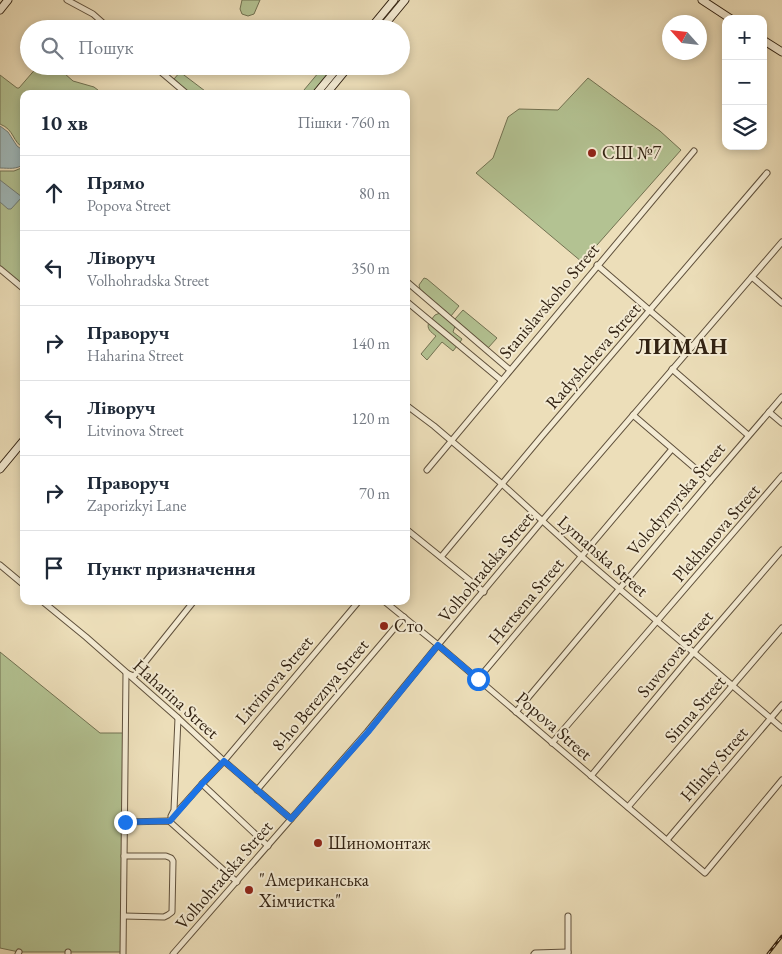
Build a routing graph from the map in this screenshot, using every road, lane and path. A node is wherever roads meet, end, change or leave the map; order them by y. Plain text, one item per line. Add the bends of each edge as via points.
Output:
1 (8, 0) edge
2 (67, 0) edge
3 (394, 0) edge
4 (405, 0) edge
5 (702, 0) edge
6 (0, 10) edge
7 (725, 15) edge
8 (100, 20) edge
9 (377, 20) edge
10 (388, 20) edge
11 (767, 43) edge
12 (782, 52) edge
13 (165, 75) edge
14 (332, 75) edge
15 (342, 75) edge
16 (182, 90) edge
17 (319, 90) edge
18 (329, 90) edge
19 (694, 151) dead end
20 (767, 173) dead end
21 (782, 242) edge
22 (597, 265) junction
23 (0, 269) edge
24 (752, 277) junction
25 (410, 284) edge
26 (20, 286) edge
27 (782, 303) edge
28 (410, 304) edge
29 (650, 310) junction
30 (692, 347) junction
31 (672, 369) junction
32 (510, 370) junction
33 (501, 380) junction
34 (782, 397) edge
35 (410, 408) edge
36 (770, 412) junction
37 (633, 415) junction
38 (782, 423) edge
39 (748, 435) junction
40 (451, 441) junction
41 (20, 445) edge
42 (672, 449) junction
43 (0, 469) edge
44 (427, 470) dead end
45 (782, 476) edge
46 (710, 481) junction
47 (502, 484) junction
48 (542, 522) junction
49 (410, 532) edge
50 (782, 550) edge
51 (582, 556) junction
52 (441, 557) junction
53 (0, 565) edge
54 (20, 582) edge
55 (619, 588) junction
56 (484, 592) junction
57 (47, 605) edge
58 (191, 605) edge
59 (355, 605) edge
60 (389, 605) edge
61 (404, 617) junction
62 (658, 621) junction
63 (782, 628) edge
64 (438, 645) junction
65 (694, 652) junction
66 (126, 673) junction
67 (478, 679) junction
68 (733, 686) junction
69 (782, 706) edge
70 (516, 712) junction
71 (178, 718) junction
72 (771, 718) junction
73 (782, 728) edge
74 (552, 743) junction
75 (224, 761) junction
76 (591, 776) junction
77 (782, 780) edge
78 (202, 784) junction
79 (257, 790) junction
80 (628, 807) junction
81 (291, 819) junction
82 (170, 821) junction
83 (125, 822) junction
84 (667, 840) junction
85 (268, 846) junction
86 (124, 856) junction
87 (237, 882) junction
88 (124, 916) junction
89 (568, 916) dead end
90 (568, 953) edge
91 (123, 954) edge
92 (173, 954) edge
93 (534, 954) edge

1 - 6 street
2 - 8 street
3 - 9 street
4 - 10 street
5 - 7 street
11 - 12 street
13 - 16 street
14 - 17 street
15 - 18 street
19 - 22 street, Stanislavskoho Street
20 - 29 street, Radyshcheva Street
21 - 24 street, Volhohradska Street
22 - 29 street
22 - 32 street, Stanislavskoho Street
23 - 26 street
24 - 27 street
24 - 30 street, Volhohradska Street
25 - 32 street
28 - 33 street
29 - 30 street
29 - 47 street, Radyshcheva Street
30 - 31 street, Volhohradska Street
31 - 37 street, Volhohradska Street
31 - 39 street
32 - 33 street, Stanislavskoho Street
33 - 40 street, Stanislavskoho Street
34 - 36 street, Volodymyrska Street
35 - 40 street, Lymanska Street
36 - 38 street
36 - 39 street, Volodymyrska Street
37 - 42 street
37 - 48 street, Volhohradska Street
39 - 46 street, Volodymyrska Street
40 - 44 street, Stanislavskoho Street
40 - 47 street, Lymanska Street
41 - 43 street
42 - 46 street
42 - 51 street, Hertsena Street
45 - 62 street, Plekhanova Street
46 - 55 street, Volodymyrska Street
47 - 48 street, Lymanska Street
47 - 52 street, Radyshcheva Street
48 - 51 street, Lymanska Street
48 - 56 street, Volhohradska Street
49 - 52 street
50 - 65 street, Suvorova Street
51 - 55 street, Lymanska Street
51 - 67 street, Hertsena Street
52 - 56 street
53 - 54 street
55 - 62 street, Lymanska Street
55 - 70 street, Volodymyrska Street
56 - 64 street, Volhohradska Street
57 - 66 street, Haharina Street
58 - 66 street via 134,676
59 - 75 street, Litvinova Street
60 - 61 street, Popova Street
61 - 64 street, Popova Street
61 - 79 street, 8-ho Bereznya Street
62 - 65 street, Lymanska Street
62 - 74 street, Plekhanova Street
63 - 68 street, Sinna Street
64 - 67 street, Popova Street
64 - 81 street, Volhohradska Street via 368,732
65 - 68 street, Lymanska Street
65 - 76 street, Suvorova Street
66 - 71 street, Haharina Street
66 - 83 street
67 - 70 street, Popova Street
68 - 72 street, Lymanska Street
68 - 80 street, Sinna Street
69 - 72 street, Hlinky Street
70 - 74 street, Popova Street
71 - 75 street, Haharina Street
71 - 82 street via 174,810
72 - 73 street, Lymanska Street
72 - 84 street, Hlinky Street
74 - 76 street, Popova Street
75 - 78 street, Litvinova Street
75 - 79 street, Haharina Street
76 - 80 street, Popova Street
77 - 84 street, Popova Street via 705,873
78 - 82 street, Litvinova Street
78 - 85 street
79 - 81 street, Haharina Street
80 - 84 street, Popova Street
81 - 85 street, Volhohradska Street
82 - 83 street
82 - 87 street
83 - 86 street
85 - 87 street, Volhohradska Street
86 - 88 street
86 - 88 street via 166,856 173,861 172,912 164,917
87 - 92 street, Volhohradska Street
88 - 91 street
89 - 90 street
90 - 93 street

